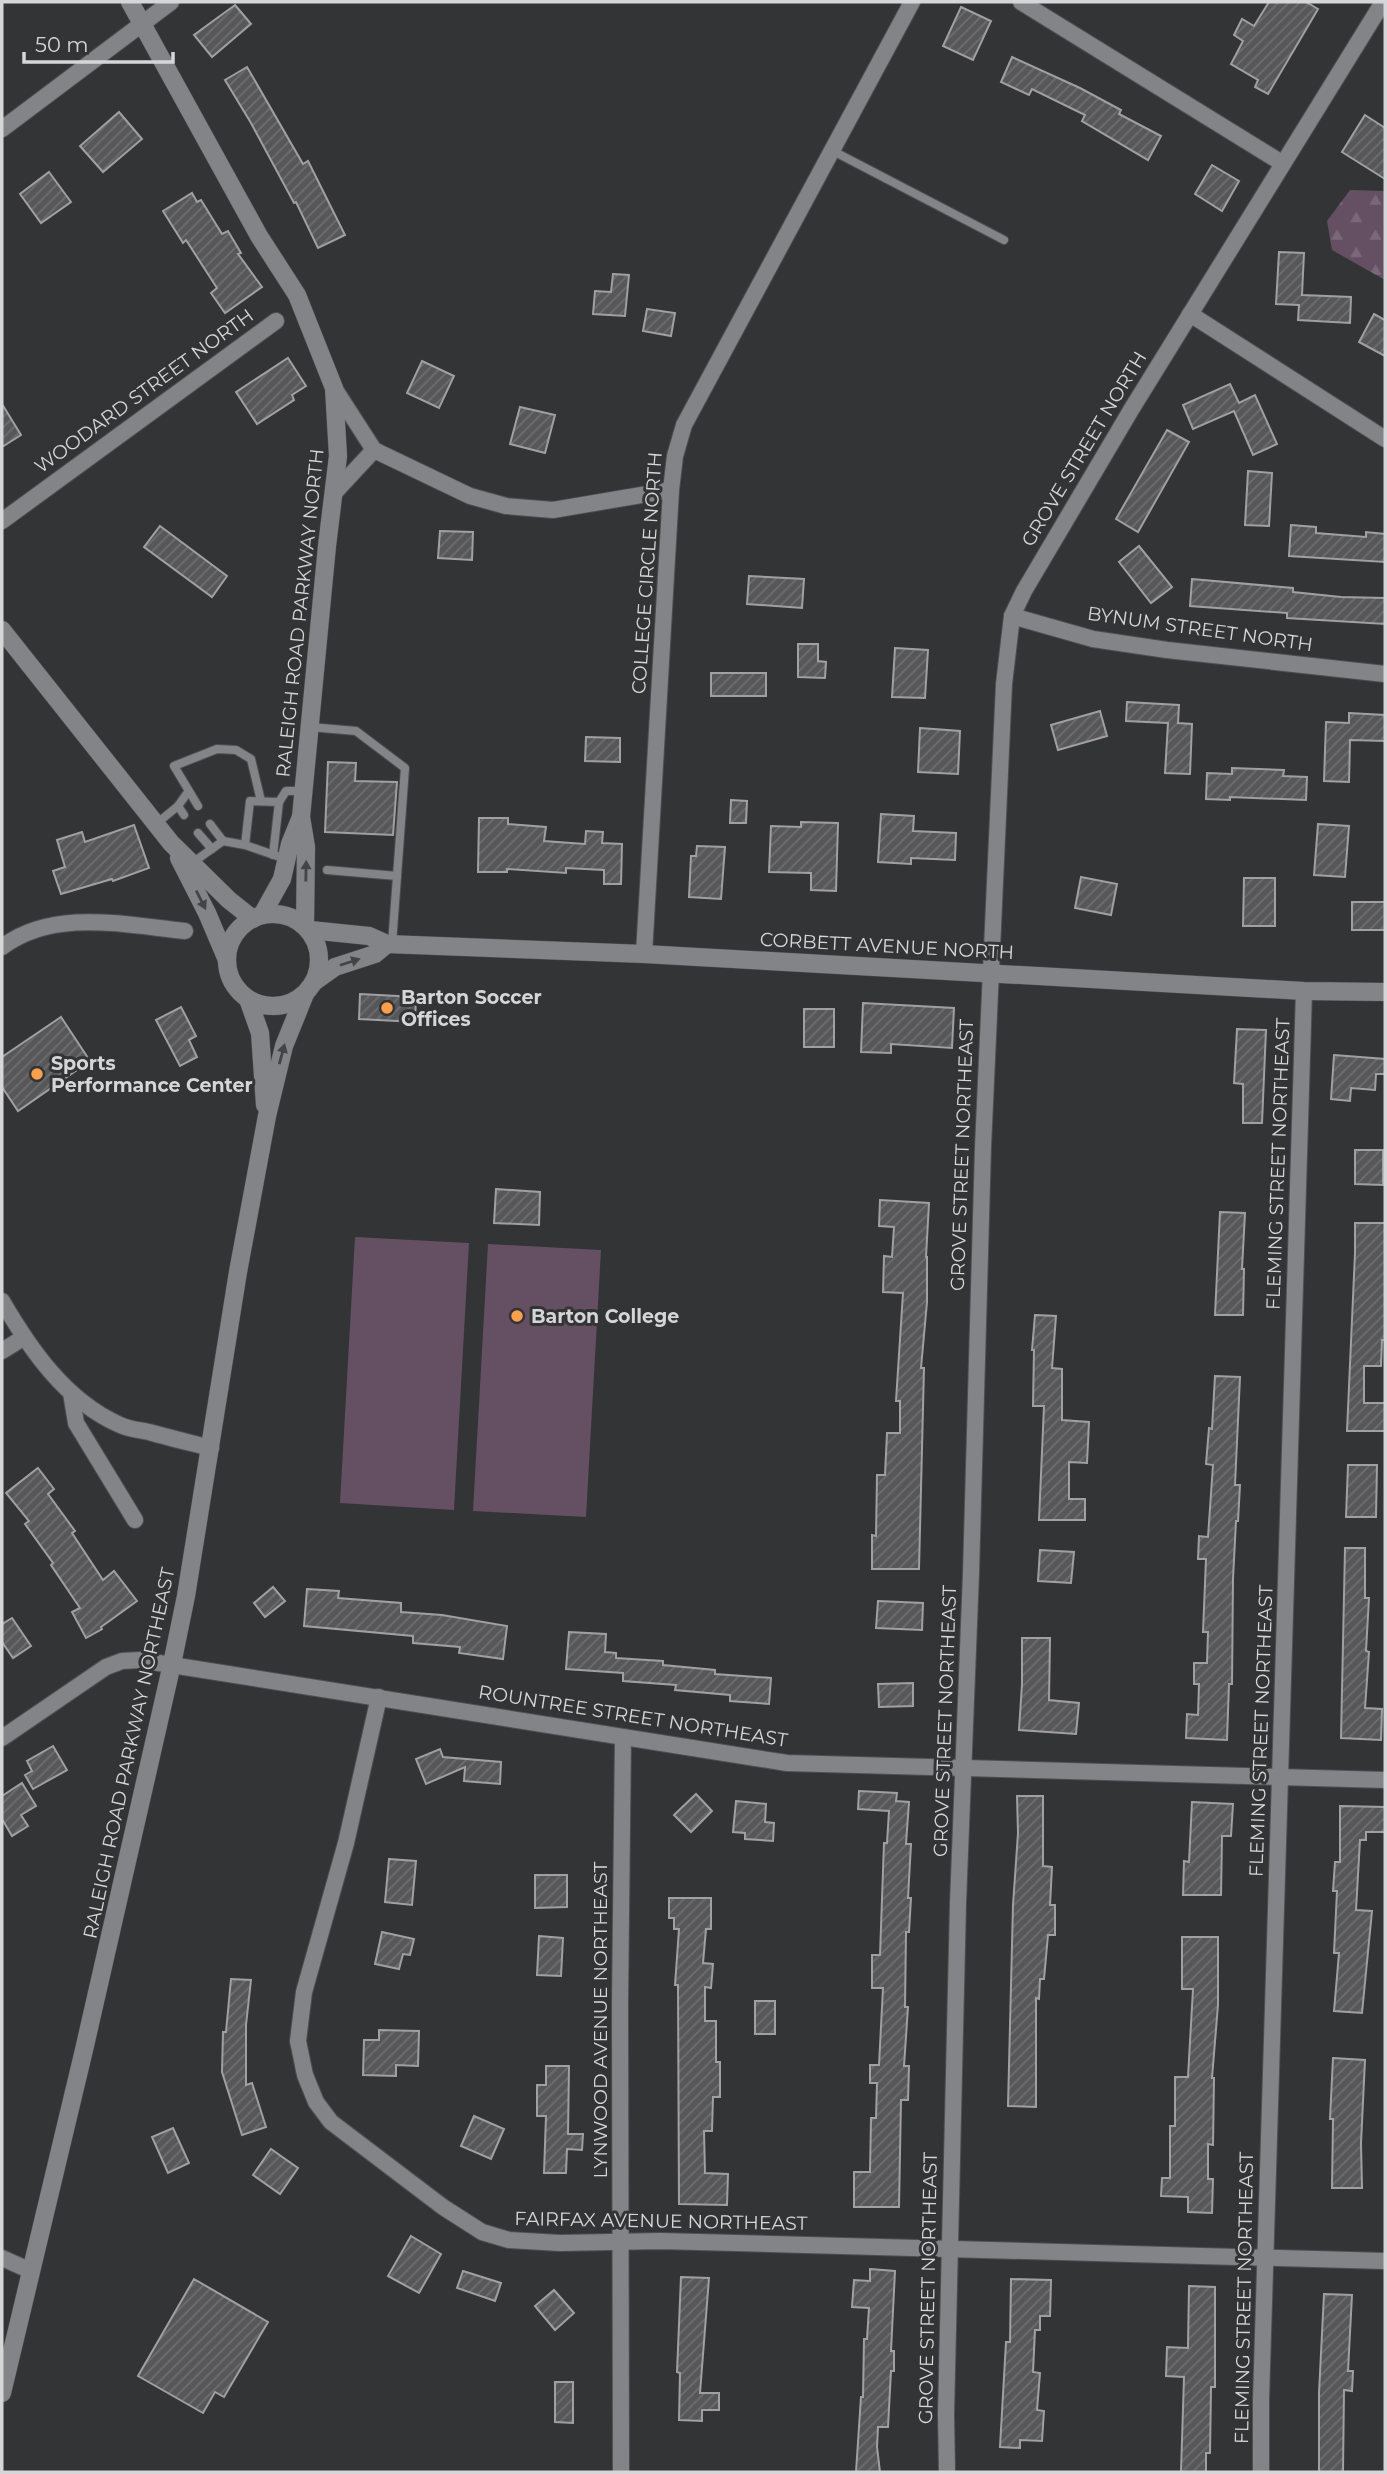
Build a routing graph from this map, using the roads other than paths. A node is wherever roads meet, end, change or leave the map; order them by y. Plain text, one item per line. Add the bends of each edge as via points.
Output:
1 (130, 2) edge
2 (171, 2) edge
3 (912, 2) edge
4 (1021, 2) edge
5 (1383, 2) edge
6 (143, 23) junction
7 (2, 129) edge
8 (832, 151) junction
9 (1282, 163) junction
10 (1004, 240) dead end
11 (1190, 314) junction
12 (276, 321) dead end
13 (334, 388) junction
14 (1385, 439) edge
15 (374, 450) junction
16 (671, 490) junction
17 (334, 493) junction
18 (2, 521) edge
19 (1012, 616) junction
20 (2, 630) edge
21 (1385, 674) edge
22 (310, 727) junction
23 (188, 792) junction
24 (303, 792) junction
25 (261, 801) junction
26 (279, 802) junction
27 (178, 806) junction
28 (198, 806) dead end
29 (184, 815) dead end
30 (301, 817) junction
31 (156, 824) junction
32 (211, 824) dead end
33 (198, 832) dead end
34 (223, 841) junction
35 (171, 843) junction
36 (245, 845) junction
37 (212, 849) junction
38 (280, 858) junction
39 (192, 863) junction
40 (327, 870) dead end
41 (397, 876) junction
42 (258, 917) junction
43 (307, 928) junction
44 (185, 931) dead end
45 (390, 944) junction
46 (2, 947) edge
47 (644, 954) junction
48 (227, 960) junction
49 (989, 972) junction
50 (309, 988) junction
51 (1304, 990) junction
52 (1385, 992) edge
53 (248, 999) junction
54 (267, 1116) junction
55 (2, 1301) edge
56 (23, 1338) junction
57 (2, 1351) edge
58 (71, 1393) junction
59 (211, 1448) junction
60 (135, 1520) dead end
61 (172, 1664) junction
62 (379, 1697) junction
63 (623, 1737) junction
64 (2, 1738) edge
65 (964, 1767) junction
66 (1280, 1777) junction
67 (1385, 1780) edge
68 (620, 2242) junction
69 (949, 2248) junction
70 (2, 2258) edge
71 (1265, 2258) junction
72 (1385, 2261) edge
73 (31, 2271) junction
74 (2, 2393) edge
75 (621, 2472) edge
76 (947, 2472) edge
77 (1261, 2472) edge

1 - 6 street, RALEIGH ROAD PARKWAY NORTH
2 - 6 street
3 - 8 street, COLLEGE CIRCLE NORTH
4 - 9 street
5 - 9 street, GROVE STREET NORTH
6 - 7 street
6 - 13 street, RALEIGH ROAD PARKWAY NORTH via 259,236 297,295
8 - 10 lane
8 - 16 street, COLLEGE CIRCLE NORTH via 684,425
9 - 11 street, GROVE STREET NORTH
11 - 14 street
11 - 19 street, GROVE STREET NORTH
12 - 18 street, WOODARD STREET NORTH
13 - 15 street
13 - 17 street, RALEIGH ROAD PARKWAY NORTH via 338,456
15 - 16 street via 470,496 506,506 570,509
15 - 17 street
16 - 47 street, COLLEGE CIRCLE NORTH
17 - 22 street, RALEIGH ROAD PARKWAY NORTH
19 - 21 street, BYNUM STREET NORTH via 1093,639
19 - 49 street, GROVE STREET NORTH via 1004,684
20 - 31 street
22 - 24 street, RALEIGH ROAD PARKWAY NORTH
22 - 41 lane via 356,730 405,768
23 - 25 lane via 174,766 217,749 236,750 251,759
23 - 27 lane
23 - 28 lane
24 - 26 lane via 286,791
24 - 30 street, RALEIGH ROAD PARKWAY NORTH
25 - 26 lane
25 - 36 lane via 250,801
26 - 38 lane
27 - 29 lane
27 - 31 lane
30 - 38 street, RALEIGH ROAD PARKWAY NORTH
43 -> 30 street, RALEIGH ROAD PARKWAY NORTH
31 - 35 street
32 - 34 lane
33 - 37 lane
34 - 36 lane
34 - 37 lane
35 - 39 street
35 -> 48 street
36 - 38 lane
37 - 39 lane
38 - 42 street, RALEIGH ROAD PARKWAY NORTH via 282,878
39 - 42 street via 229,900
40 - 41 lane
41 - 45 lane
42 - 43 street via 292,917
42 - 48 street via 237,931
43 - 45 street, CORBETT AVENUE NORTH via 369,936
43 - 50 street via 320,956
44 - 46 street via 66,922 38,928
45 - 47 street, CORBETT AVENUE NORTH
50 -> 45 street, CORBETT AVENUE NORTH via 335,967
47 - 49 street, CORBETT AVENUE NORTH
48 - 53 street via 230,975
49 - 51 street, CORBETT AVENUE NORTH
49 - 65 street, GROVE STREET NORTHEAST
50 - 53 street via 292,1003 277,1006
54 -> 50 street, RALEIGH ROAD PARKWAY NORTHEAST via 284,1046
51 - 52 street, CORBETT AVENUE NORTH
51 - 66 street, FLEMING STREET NORTHEAST
53 - 54 street, RALEIGH ROAD PARKWAY NORTHEAST via 260,1033
54 - 59 street, RALEIGH ROAD PARKWAY NORTHEAST
55 - 56 street
56 - 57 street
56 - 58 street
58 - 59 street via 118,1425
58 - 60 street via 76,1423
59 - 61 street, RALEIGH ROAD PARKWAY NORTHEAST
61 - 62 street, ROUNTREE STREET NORTHEAST
61 - 64 street, ROUNTREE STREET NORTHEAST via 140,1660 106,1667
61 - 73 street, RALEIGH ROAD PARKWAY NORTHEAST
62 - 63 street, ROUNTREE STREET NORTHEAST
62 - 68 street, FAIRFAX AVENUE NORTHEAST via 346,1843 304,1992 298,2041 316,2102 331,2122 482,2232 509,2240
63 - 65 street, ROUNTREE STREET NORTHEAST via 787,1763
63 - 68 street, LYNWOOD AVENUE NORTHEAST
65 - 66 street, ROUNTREE STREET NORTHEAST
65 - 69 street, GROVE STREET NORTHEAST
66 - 67 street, ROUNTREE STREET NORTHEAST
66 - 71 street, FLEMING STREET NORTHEAST
68 - 69 street, FAIRFAX AVENUE NORTHEAST
68 - 75 street, LYNWOOD AVENUE NORTHEAST
69 - 71 street, FAIRFAX AVENUE NORTHEAST
69 - 76 street, GROVE STREET NORTHEAST
70 - 73 street
71 - 72 street, FAIRFAX AVENUE NORTHEAST
71 - 77 street, FLEMING STREET NORTHEAST
73 - 74 street, RALEIGH ROAD PARKWAY NORTHEAST

